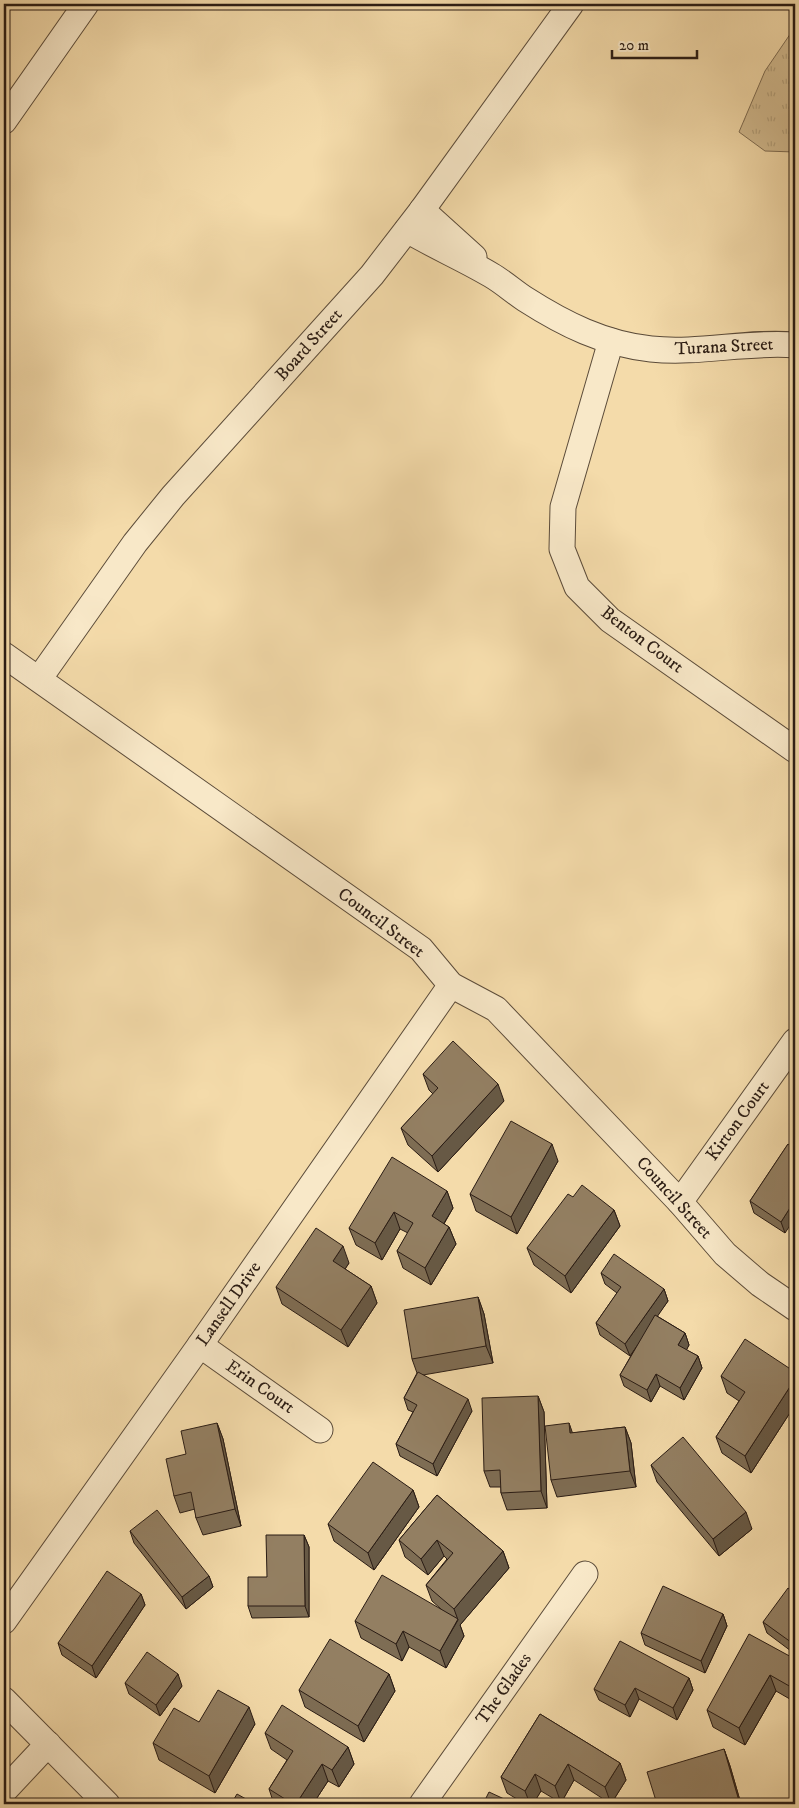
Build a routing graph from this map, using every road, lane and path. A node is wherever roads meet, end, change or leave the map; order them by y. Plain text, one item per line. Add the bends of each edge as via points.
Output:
1 (86, 4) edge
2 (571, 4) edge
3 (4, 121) edge
4 (422, 210) junction
5 (407, 230) junction
6 (491, 275) junction
7 (610, 342) junction
8 (795, 345) edge
9 (4, 655) edge
10 (39, 679) junction
11 (795, 750) edge
12 (451, 985) junction
13 (795, 1040) edge
14 (680, 1202) junction
15 (795, 1308) edge
16 (200, 1345) junction
17 (320, 1430) dead end
18 (585, 1574) dead end
19 (4, 1621) edge
20 (4, 1700) edge
21 (48, 1744) junction
22 (4, 1791) edge
23 (107, 1804) edge
24 (422, 1804) edge

1 - 3 street
2 - 4 street, Board Street
4 - 5 street, Board Street
4 - 6 street, Turana Street
5 - 6 street, Turana Street
5 - 10 street, Board Street via 372,275 173,496
6 - 7 street, Turana Street via 551,315
7 - 8 street, Turana Street via 695,351 750,344
7 - 11 street, Benton Court via 563,507 562,549 577,587 610,620
9 - 10 street, Council Street
10 - 12 street, Council Street via 421,949
12 - 14 street, Council Street via 496,1009
12 - 16 street, Lansell Drive
13 - 14 street, Kirton Court
14 - 15 street, Council Street via 725,1254
16 - 17 street, Erin Court
16 - 19 street, Lansell Drive
18 - 24 street, The Glades
20 - 21 street
21 - 22 street
21 - 23 street

